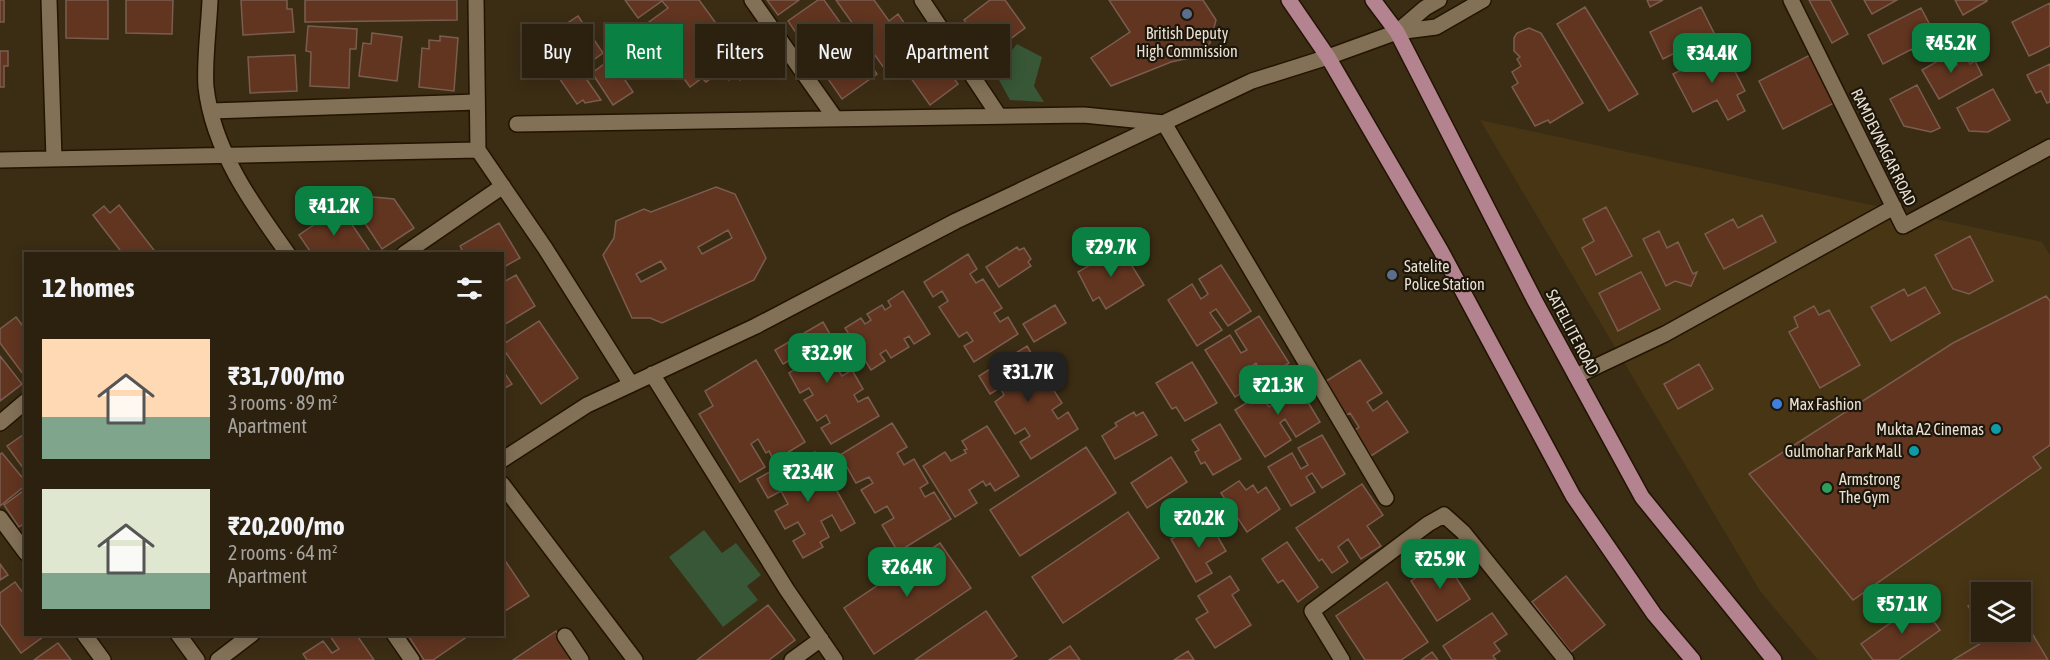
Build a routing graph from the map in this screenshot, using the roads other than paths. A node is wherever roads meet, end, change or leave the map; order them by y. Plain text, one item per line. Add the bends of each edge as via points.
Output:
1 (50, 0) edge
2 (210, 0) edge
3 (476, 0) edge
4 (752, 0) edge
5 (922, 0) edge
6 (1289, 0) edge
7 (1373, 0) edge
8 (1439, 0) edge
9 (1484, 0) edge
10 (1791, 0) edge
11 (1397, 32) junction
12 (1328, 57) junction
13 (477, 102) junction
14 (211, 111) junction
15 (999, 116) junction
16 (835, 118) junction
17 (1164, 123) junction
18 (517, 124) dead end
19 (2050, 147) edge
20 (478, 150) junction
21 (225, 155) junction
22 (54, 159) junction
23 (0, 160) edge
24 (503, 186) junction
25 (1894, 207) junction
26 (287, 252) edge
27 (407, 252) edge
28 (652, 374) junction
29 (1576, 376) junction
30 (631, 384) junction
31 (24, 403) edge
32 (0, 423) edge
33 (504, 459) edge
34 (504, 487) edge
35 (1386, 498) dead end
36 (0, 518) edge
37 (24, 550) edge
38 (85, 636) edge
39 (179, 636) edge
40 (249, 636) edge
41 (395, 636) edge
42 (565, 636) dead end
43 (821, 639) junction
44 (103, 660) edge
45 (197, 660) edge
46 (218, 660) edge
47 (412, 660) edge
48 (581, 660) edge
49 (635, 660) edge
50 (792, 660) edge
51 (835, 660) edge
52 (1342, 660) edge
53 (1566, 660) edge
54 (1693, 660) edge
55 (1774, 660) edge

1 - 22 street
2 - 14 street via 206,86
3 - 13 street
4 - 16 street
5 - 15 street
6 - 12 main road
7 - 11 main road, SATELLITE ROAD
8 - 11 street
9 - 11 street via 1436,27
10 - 25 street, RAMDEVNAGAR ROAD
11 - 12 street
11 - 29 main road, SATELLITE ROAD
12 - 17 street via 1252,81
12 - 54 main road via 1441,251 1573,496 1654,614
13 - 14 street
13 - 20 street
14 - 21 street
15 - 16 street
15 - 17 street via 1084,115
16 - 18 street
17 - 28 street via 956,221 756,326
17 - 35 street
19 - 25 street, RAMDEVNAGAR ROAD via 1903,226
20 - 21 street
20 - 24 street
21 - 22 street
21 - 26 street
22 - 23 street
24 - 27 street
24 - 30 street
25 - 29 street via 1665,334
28 - 30 street
28 - 43 street
29 - 55 main road, SATELLITE ROAD via 1642,497
30 - 33 street via 587,405
31 - 32 street
34 - 49 street
36 - 37 street
38 - 44 street
39 - 45 street
40 - 46 street
41 - 47 street
42 - 48 street
43 - 50 street
43 - 51 street
52 - 53 street via 1312,611 1444,515 1463,532

